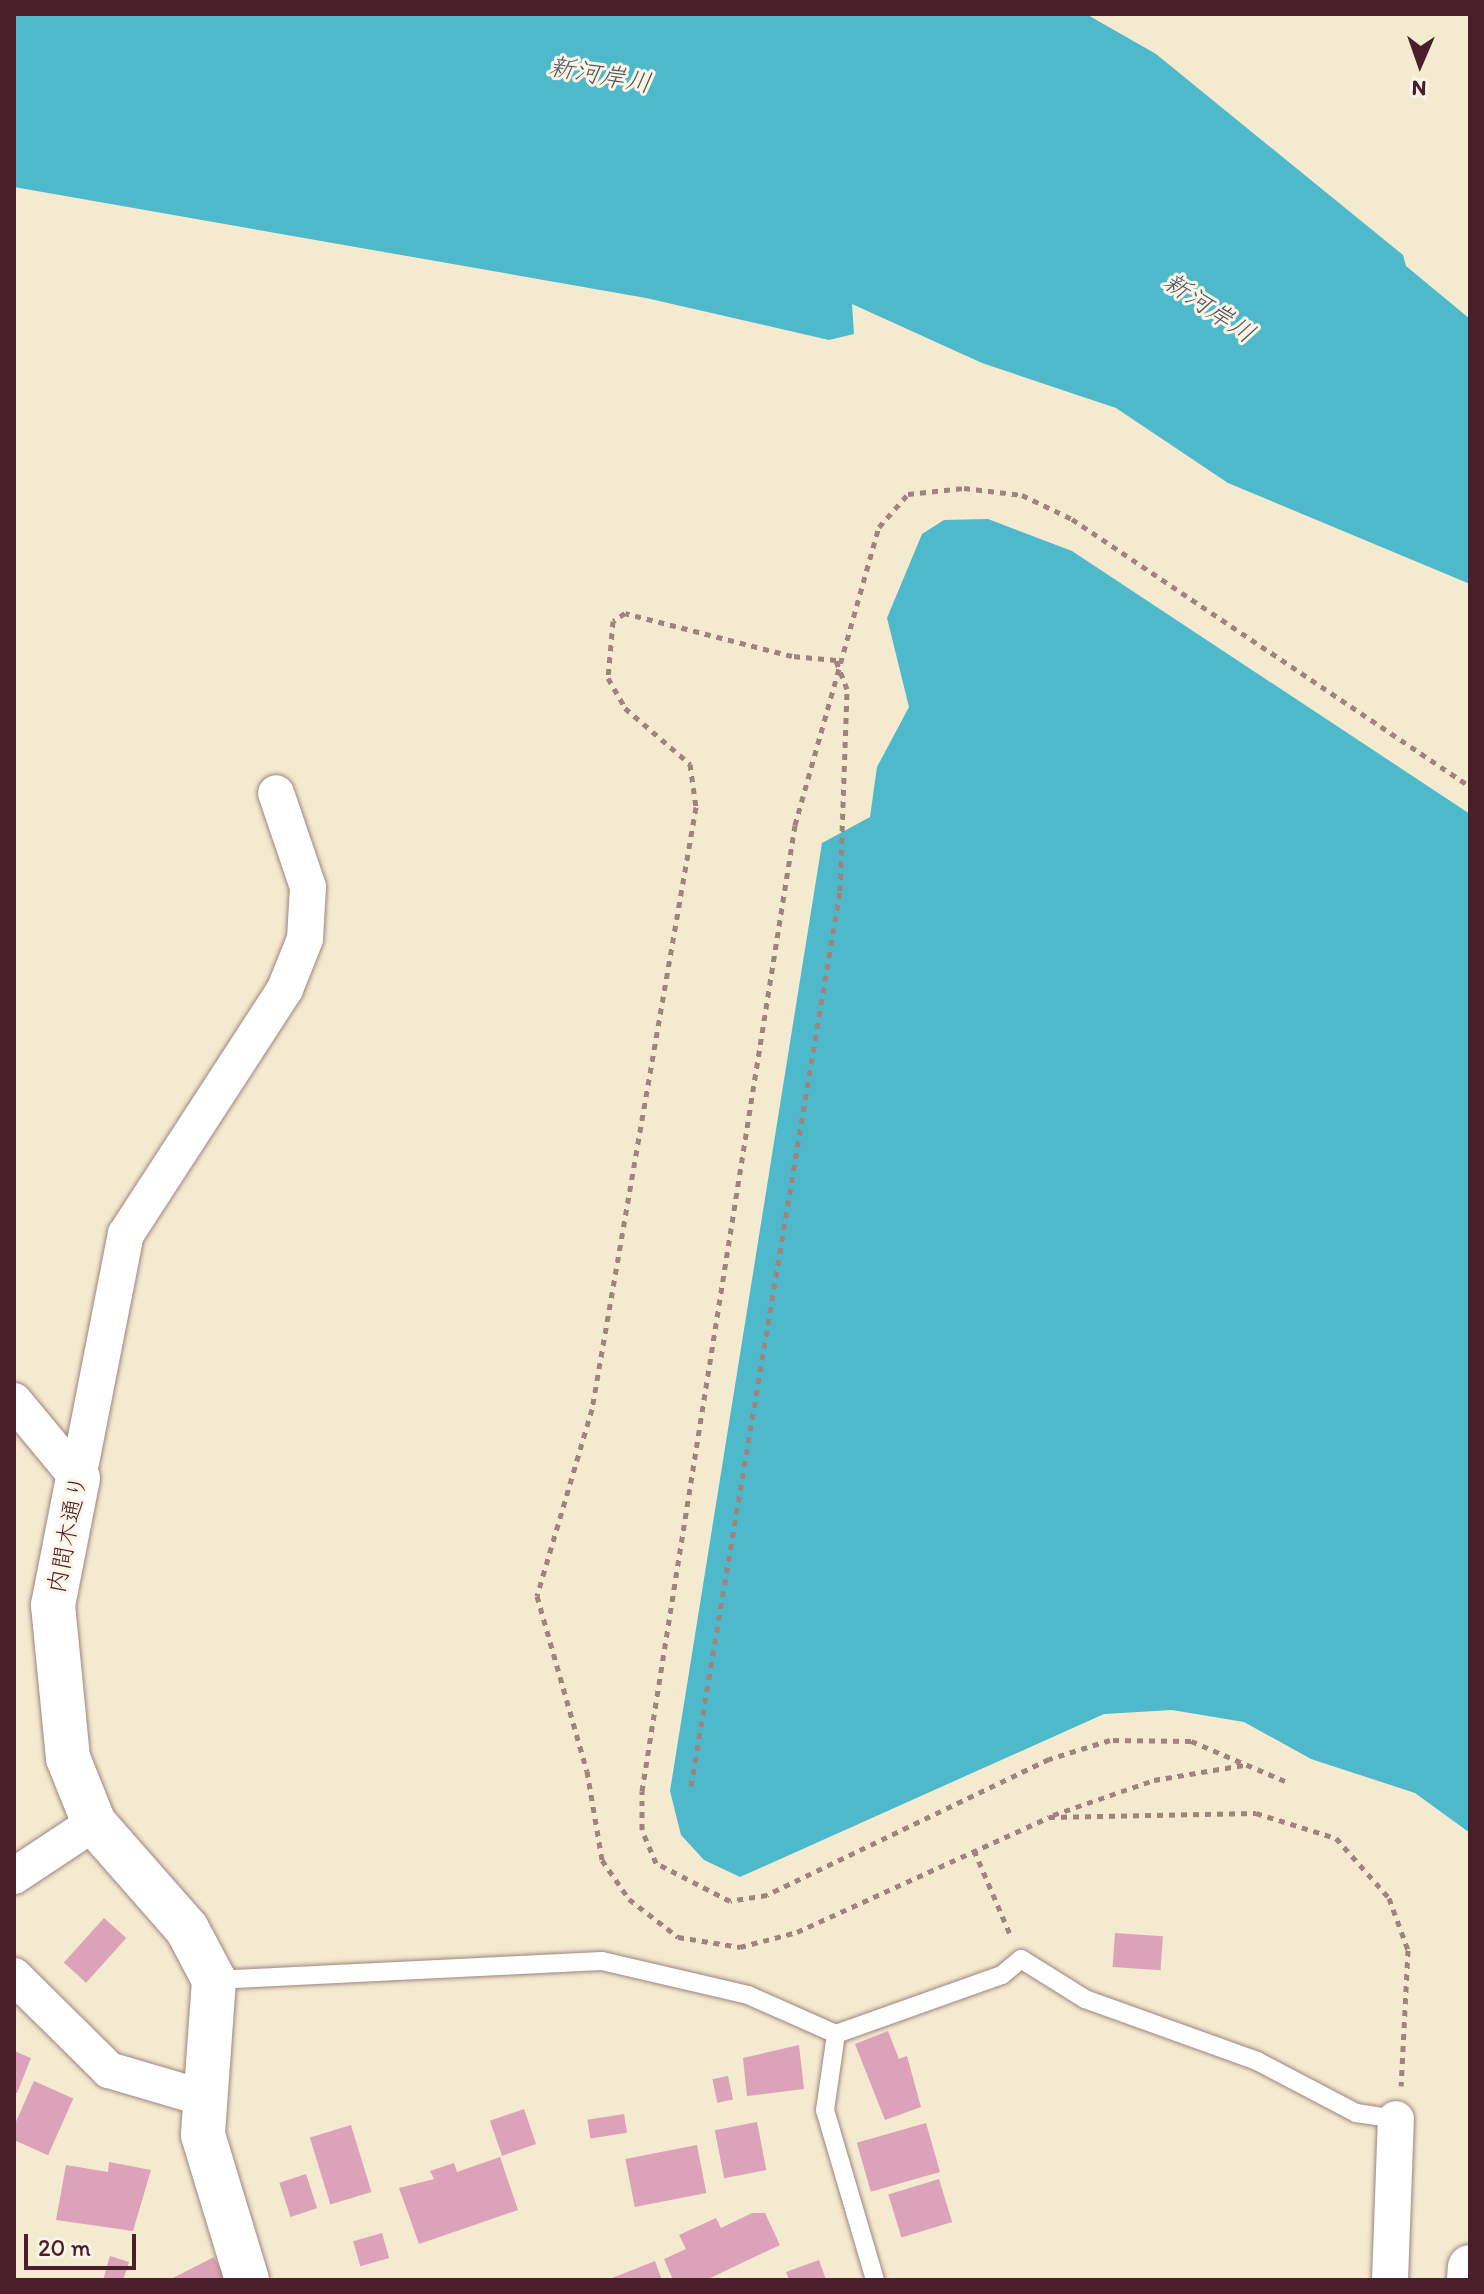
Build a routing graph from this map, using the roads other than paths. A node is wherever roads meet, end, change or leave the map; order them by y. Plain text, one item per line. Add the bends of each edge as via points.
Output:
1 (276, 793) dead end
2 (14, 1401) edge
3 (78, 1478) junction
4 (94, 1823) junction
5 (14, 1876) edge
6 (14, 1976) edge
7 (214, 1980) junction
8 (836, 2034) junction
9 (201, 2097) junction
10 (1396, 2119) joint
11 (1470, 2267) edge
12 (247, 2280) edge
13 (875, 2280) edge
14 (1390, 2280) edge
15 (1469, 2280) edge

1 - 3 street, 内間木通り via 308,887 305,939 285,989 126,1234
2 - 3 street
3 - 4 main road, 内間木通り via 57,1566 52,1634 68,1758
4 - 5 street
4 - 7 main road, 内間木通り via 187,1929
6 - 9 street via 109,2070
7 - 8 lane via 602,1961 735,1991
7 - 9 main road
8 - 10 lane via 1002,1975 1021,1959 1085,1999 1257,2061 1356,2113
8 - 13 lane via 825,2110
9 - 12 main road via 203,2135
10 - 14 street
11 - 15 main road

